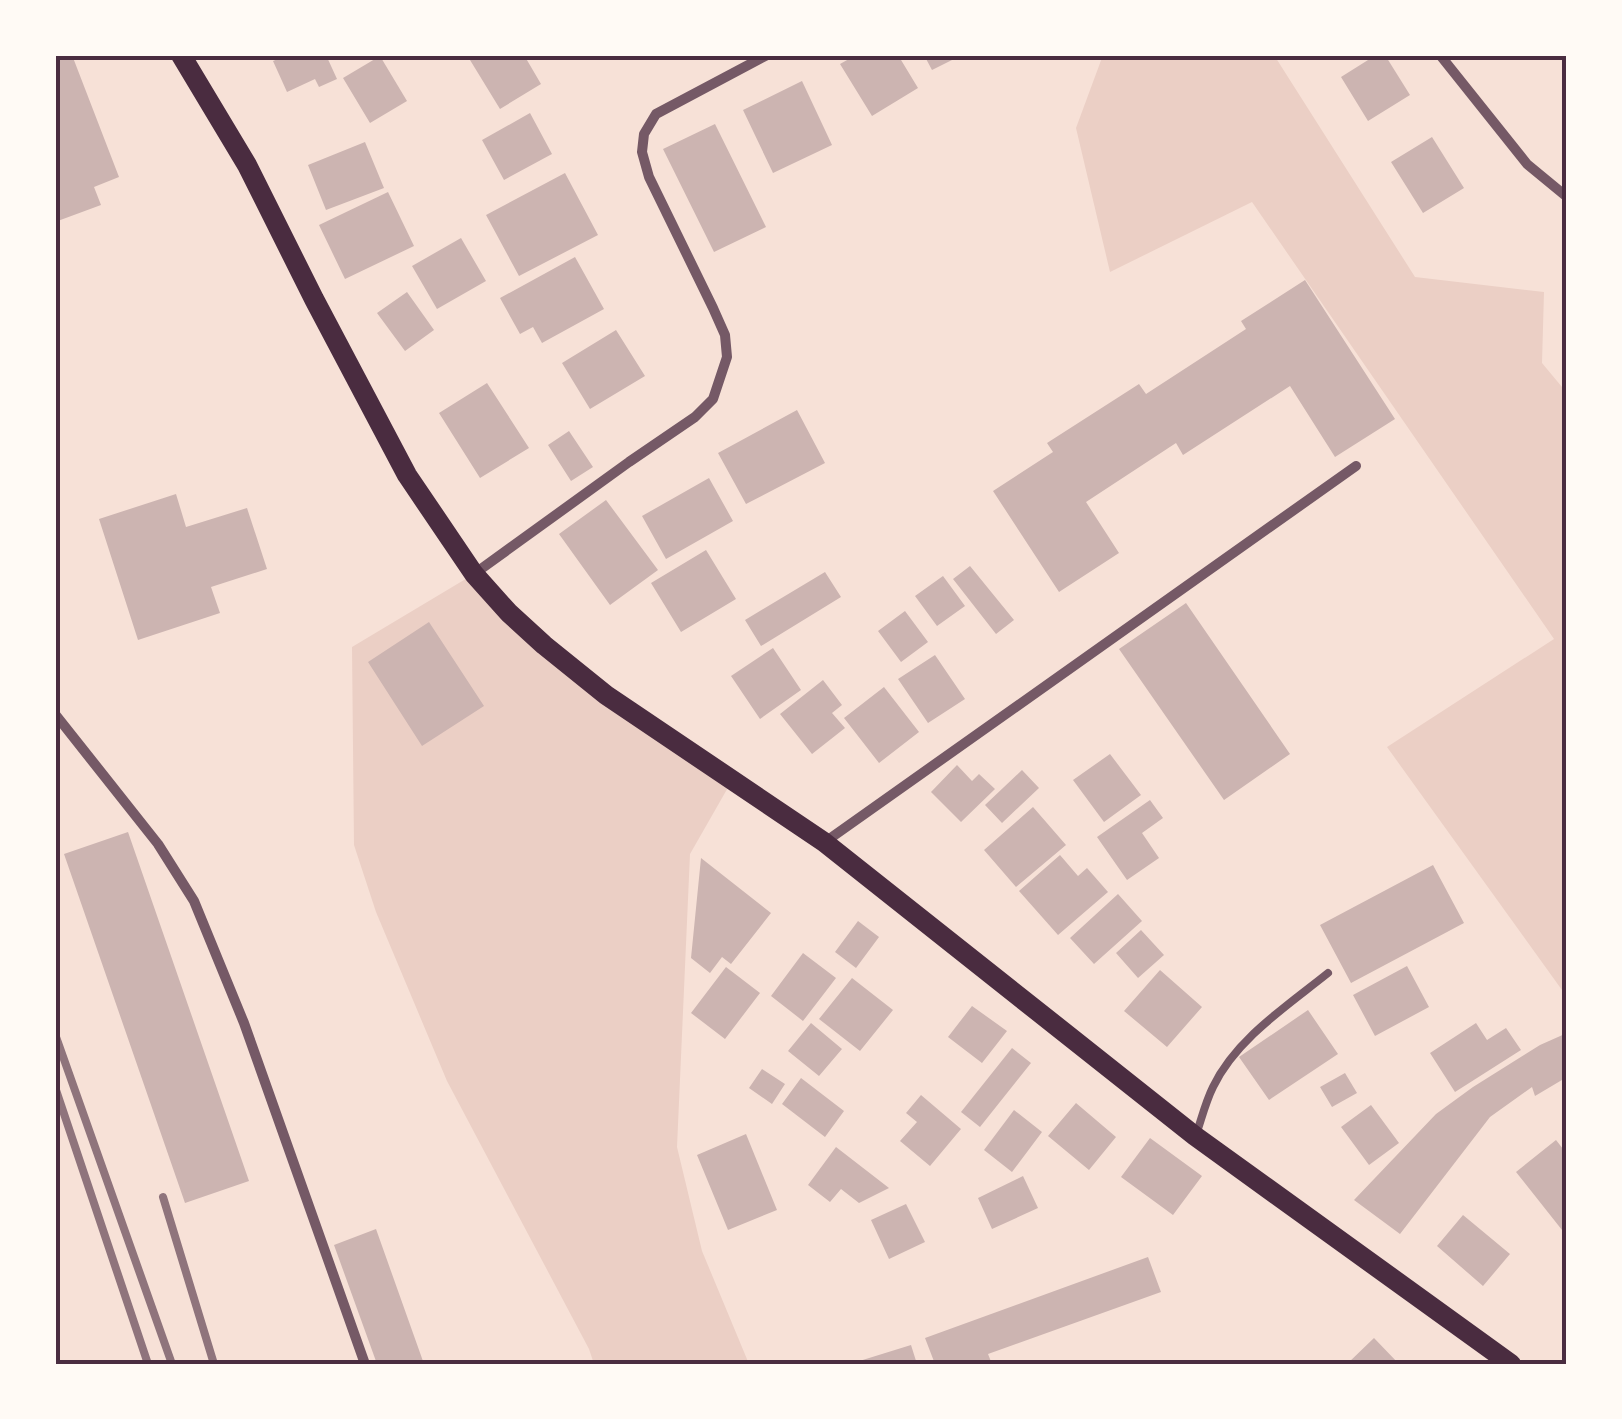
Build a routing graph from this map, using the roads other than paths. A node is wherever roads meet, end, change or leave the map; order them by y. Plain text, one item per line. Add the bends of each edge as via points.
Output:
1 (181, 55) edge
2 (767, 55) edge
3 (1440, 55) edge
4 (1567, 197) edge
5 (1356, 466) dead end
6 (474, 574) junction
7 (55, 714) edge
8 (824, 842) junction
9 (1328, 973) dead end
10 (1195, 1136) junction
11 (365, 1364) edge
12 (1511, 1364) edge

1 - 6 main road via 247,165 407,475
2 - 6 street via 656,114 644,134 649,178 724,335 728,358 713,399
3 - 4 street via 1527,164
5 - 8 street
6 - 8 main road via 544,646 606,695
7 - 11 street via 158,844 194,901
8 - 10 main road
9 - 10 lane via 1231,1057
10 - 12 main road

